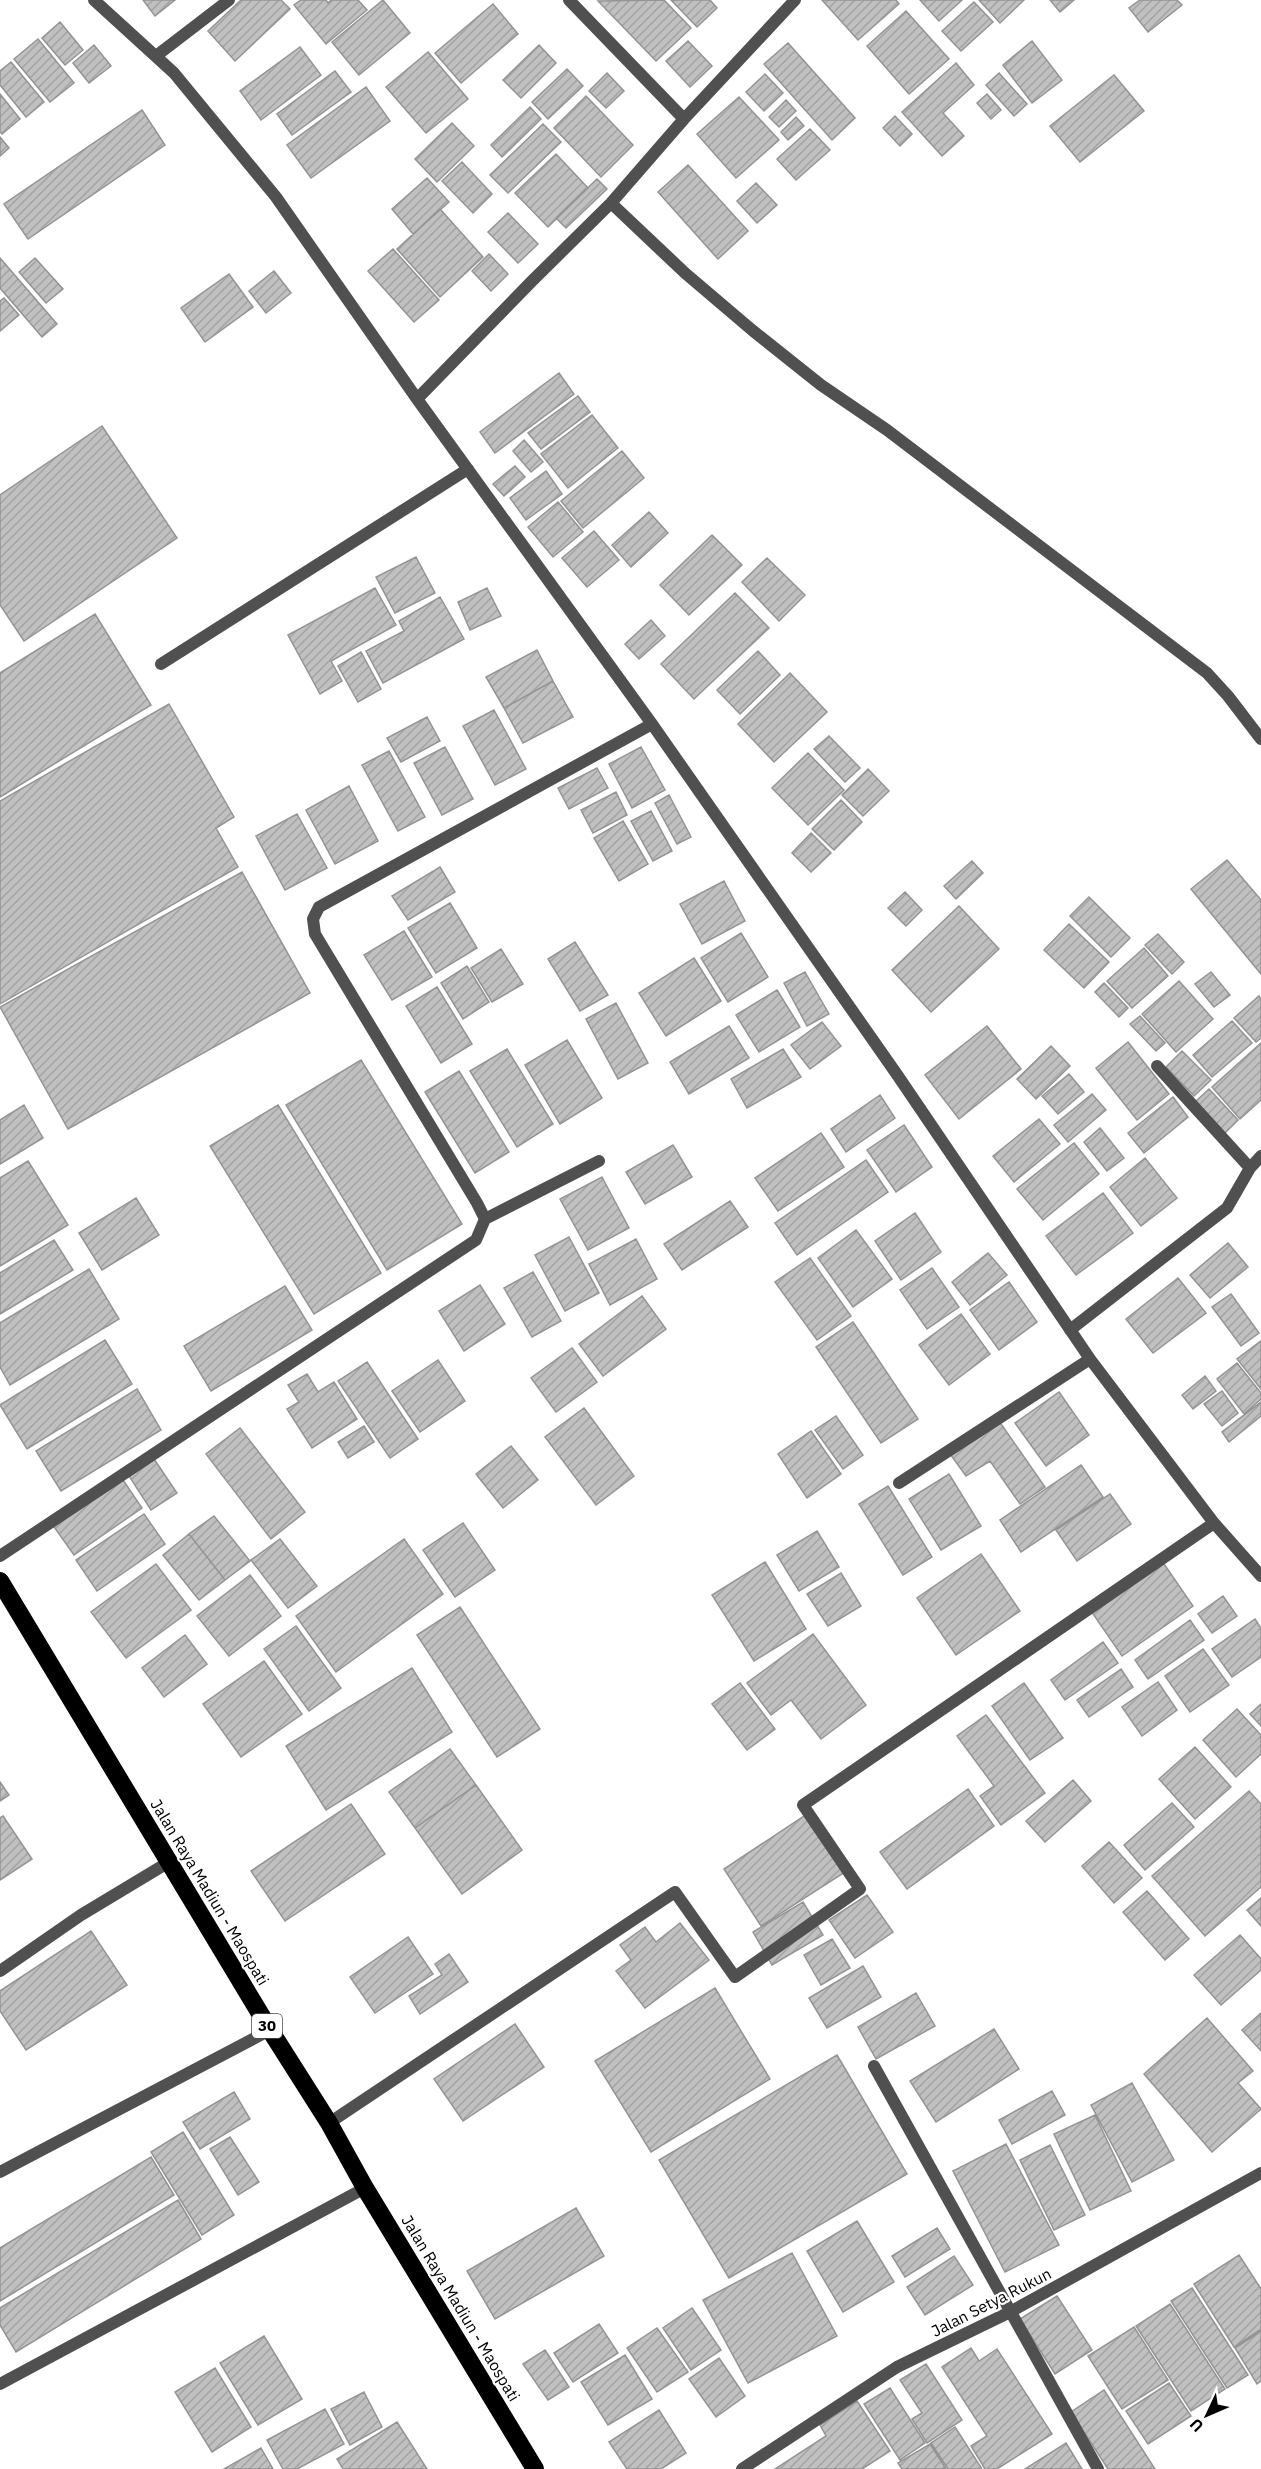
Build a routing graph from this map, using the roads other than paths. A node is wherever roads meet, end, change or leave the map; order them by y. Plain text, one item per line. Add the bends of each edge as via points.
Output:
1 (94, 0) edge
2 (229, 0) edge
3 (569, 0) edge
4 (795, 0) edge
5 (156, 56) junction
6 (684, 119) junction
7 (611, 203) junction
8 (417, 399) junction
9 (468, 469) junction
10 (160, 664) dead end
11 (652, 724) junction
12 (1261, 739) edge
13 (1157, 1066) dead end
14 (1261, 1156) edge
15 (599, 1161) dead end
16 (1250, 1168) junction
17 (485, 1219) junction
18 (1070, 1330) junction
19 (1090, 1359) junction
20 (899, 1483) dead end
21 (1214, 1523) junction
22 (0, 1557) edge
23 (1261, 1576) edge
24 (0, 1581) edge
25 (169, 1862) junction
26 (0, 1971) edge
27 (270, 2030) junction
28 (874, 2066) dead end
29 (329, 2123) junction
30 (0, 2172) edge
31 (1261, 2173) edge
32 (365, 2188) junction
33 (1010, 2312) junction
34 (0, 2384) edge
35 (535, 2469) edge
36 (742, 2469) edge
37 (1098, 2469) edge

1 - 5 street
2 - 5 street
3 - 6 street
4 - 6 street
5 - 8 street via 276,197
6 - 7 street
7 - 8 street
7 - 12 street via 685,273 821,385 887,430 1207,673
8 - 9 street
9 - 10 street
9 - 11 street
11 - 17 street via 319,907 313,919 315,934
11 - 18 street
13 - 16 street
14 - 16 street
15 - 17 street
16 - 18 street via 1227,1208
17 - 22 street via 476,1240 463,1250
18 - 19 street
19 - 20 street
19 - 21 street
21 - 23 street
21 - 29 street via 803,1805 860,1889 735,1977 675,1892
24 - 25 highway, Jalan Raya Madiun - Maospati / 30
25 - 26 street via 81,1915
25 - 27 highway, Jalan Raya Madiun - Maospati / 30
27 - 29 highway, Jalan Raya Madiun - Maospati / 30
27 - 30 street
28 - 33 street
29 - 32 highway, Jalan Raya Madiun - Maospati / 30
31 - 33 street, Jalan Setya Rukun
32 - 34 street
32 - 35 highway, Jalan Raya Madiun - Maospati / 30
33 - 36 street, Jalan Setya Rukun via 897,2367
33 - 37 street

